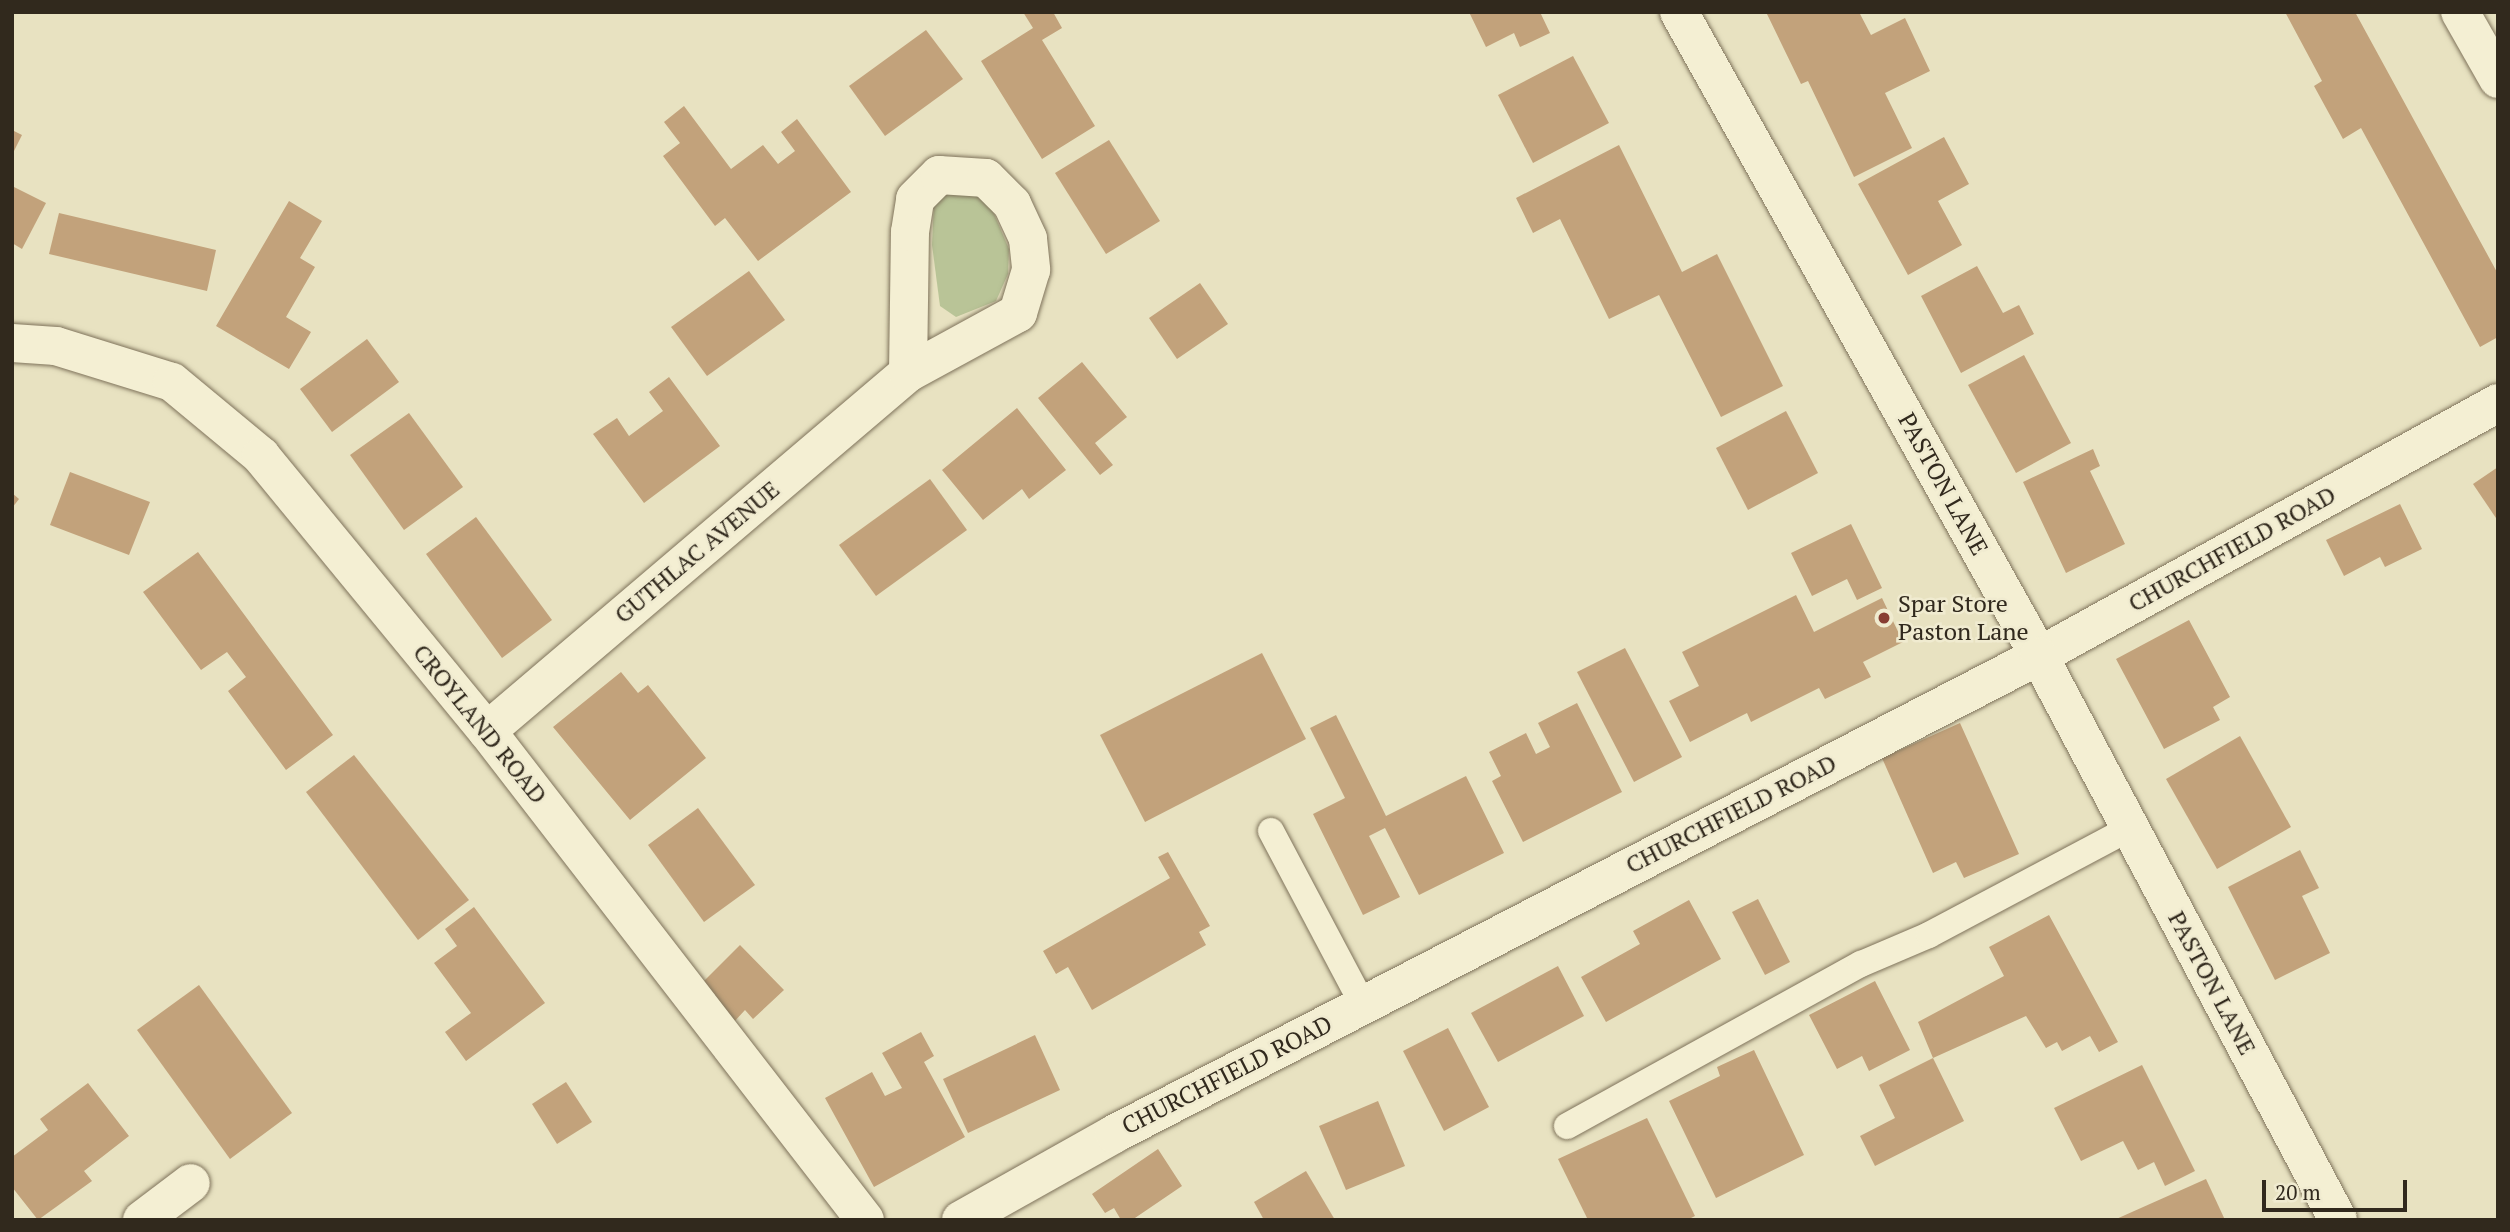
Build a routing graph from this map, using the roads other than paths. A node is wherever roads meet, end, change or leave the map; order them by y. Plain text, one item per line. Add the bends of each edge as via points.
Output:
1 (1679, 12) edge
2 (2460, 12) edge
3 (2498, 79) edge
4 (12, 343) edge
5 (908, 373) junction
6 (2498, 403) edge
7 (2039, 656) junction
8 (487, 731) junction
9 (2130, 828) junction
10 (1271, 831) dead end
11 (1363, 1005) junction
12 (1567, 1126) dead end
13 (191, 1183) dead end
14 (142, 1220) edge
15 (865, 1220) edge
16 (961, 1220) edge
17 (2338, 1220) edge

1 - 7 street, PASTON LANE
2 - 3 street
4 - 8 street, CROYLAND ROAD via 56,346 173,382 261,456
5 - 5 street, GUTHLAC AVENUE via 910,232 915,199 939,175 986,178 1013,204 1028,239 1031,270 1018,313
5 - 8 street, GUTHLAC AVENUE
6 - 7 street, CHURCHFIELD ROAD
7 - 9 street, PASTON LANE
7 - 11 street, CHURCHFIELD ROAD
8 - 15 street, CROYLAND ROAD
9 - 12 lane via 1929,935 1861,964
9 - 17 street, PASTON LANE
10 - 11 lane
11 - 16 street, CHURCHFIELD ROAD via 1114,1133
13 - 14 street

